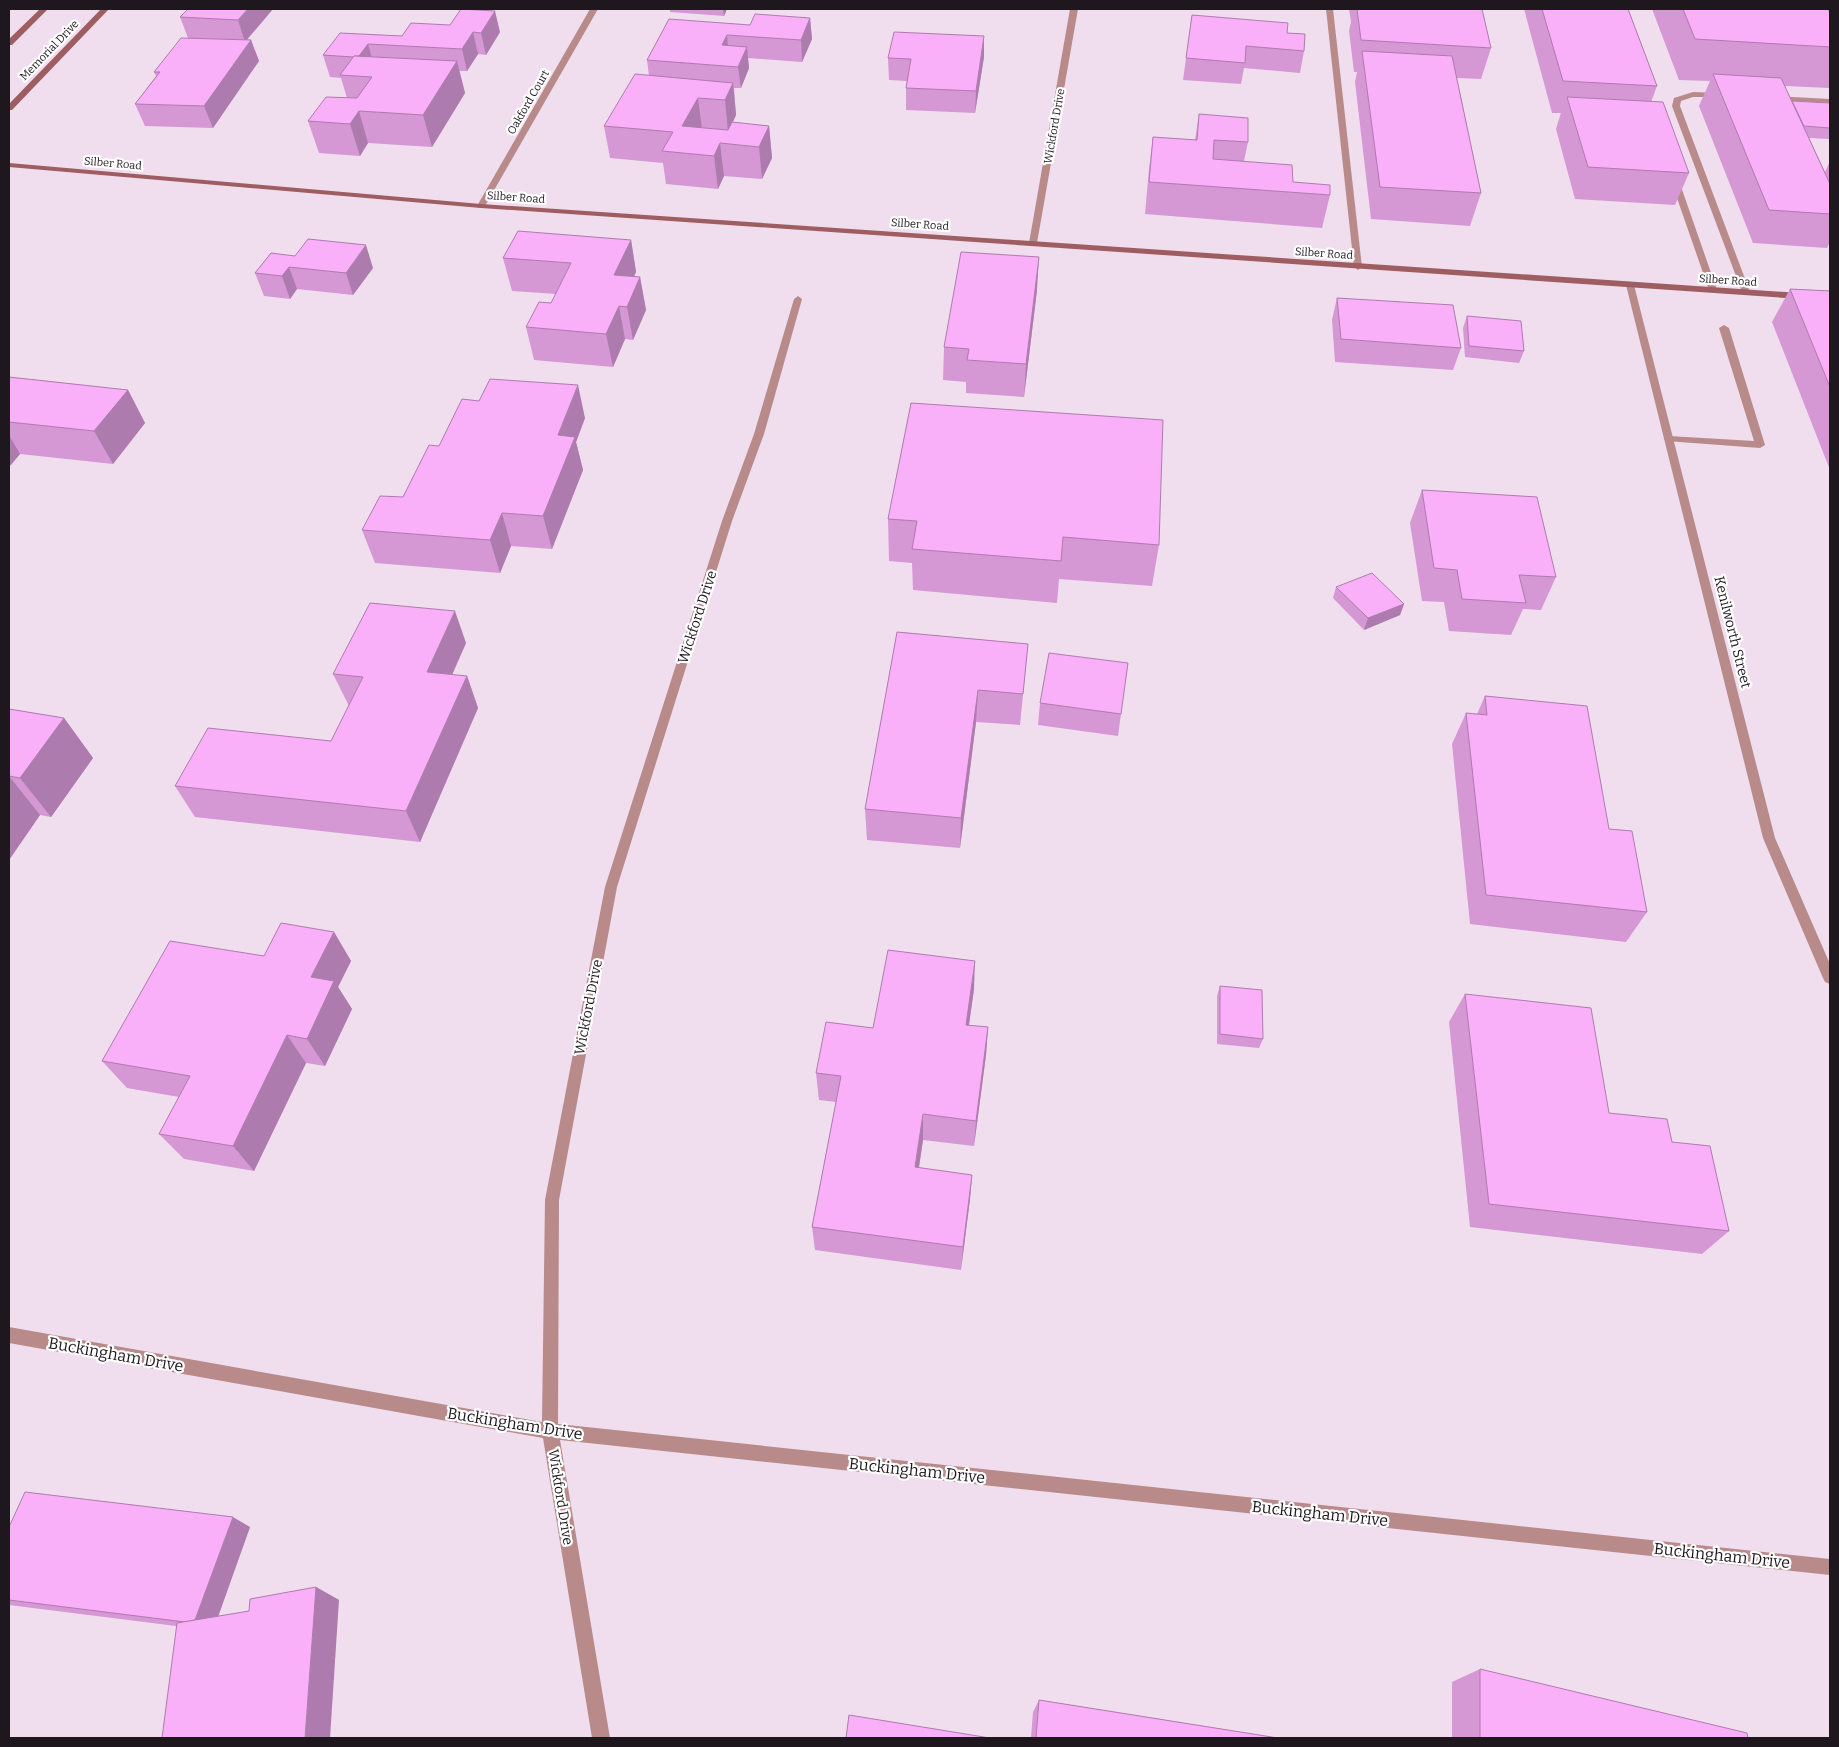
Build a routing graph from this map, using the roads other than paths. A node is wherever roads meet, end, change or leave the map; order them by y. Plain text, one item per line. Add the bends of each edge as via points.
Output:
1 (44, 9) edge
2 (105, 9) edge
3 (594, 9) edge
4 (1074, 9) edge
5 (1329, 9) edge
6 (9, 43) edge
7 (1725, 95) edge
8 (1763, 97) edge
9 (1830, 101) edge
10 (9, 108) edge
11 (9, 165) edge
12 (1672, 172) edge
13 (481, 206) junction
14 (1033, 242) junction
15 (1358, 267) junction
16 (1630, 285) junction
17 (1713, 290) junction
18 (1746, 292) junction
19 (1830, 298) edge
20 (798, 299) dead end
21 (1724, 328) dead end
22 (1669, 439) junction
23 (1830, 978) edge
24 (9, 1335) edge
25 (550, 1431) junction
26 (1830, 1567) edge
27 (602, 1738) edge

1 - 6 street
2 - 10 street, Memorial Drive
3 - 13 street, Oakford Court
4 - 14 street, Wickford Drive
5 - 15 street
7 - 18 street via 1684,95 1677,100 1676,106
8 - 9 street
11 - 13 street, Silber Road
12 - 17 street
13 - 14 street, Silber Road
14 - 15 street, Silber Road
15 - 16 street, Silber Road
16 - 17 street, Silber Road
16 - 22 street, Kenilworth Street
17 - 18 street, Silber Road
18 - 19 street, Silber Road
20 - 25 street, Wickford Drive via 759,434 727,521 611,887 552,1200
21 - 22 street via 1760,445
22 - 23 street, Kenilworth Street via 1769,838
24 - 25 street, Buckingham Drive
25 - 26 street, Buckingham Drive
25 - 27 street, Wickford Drive

